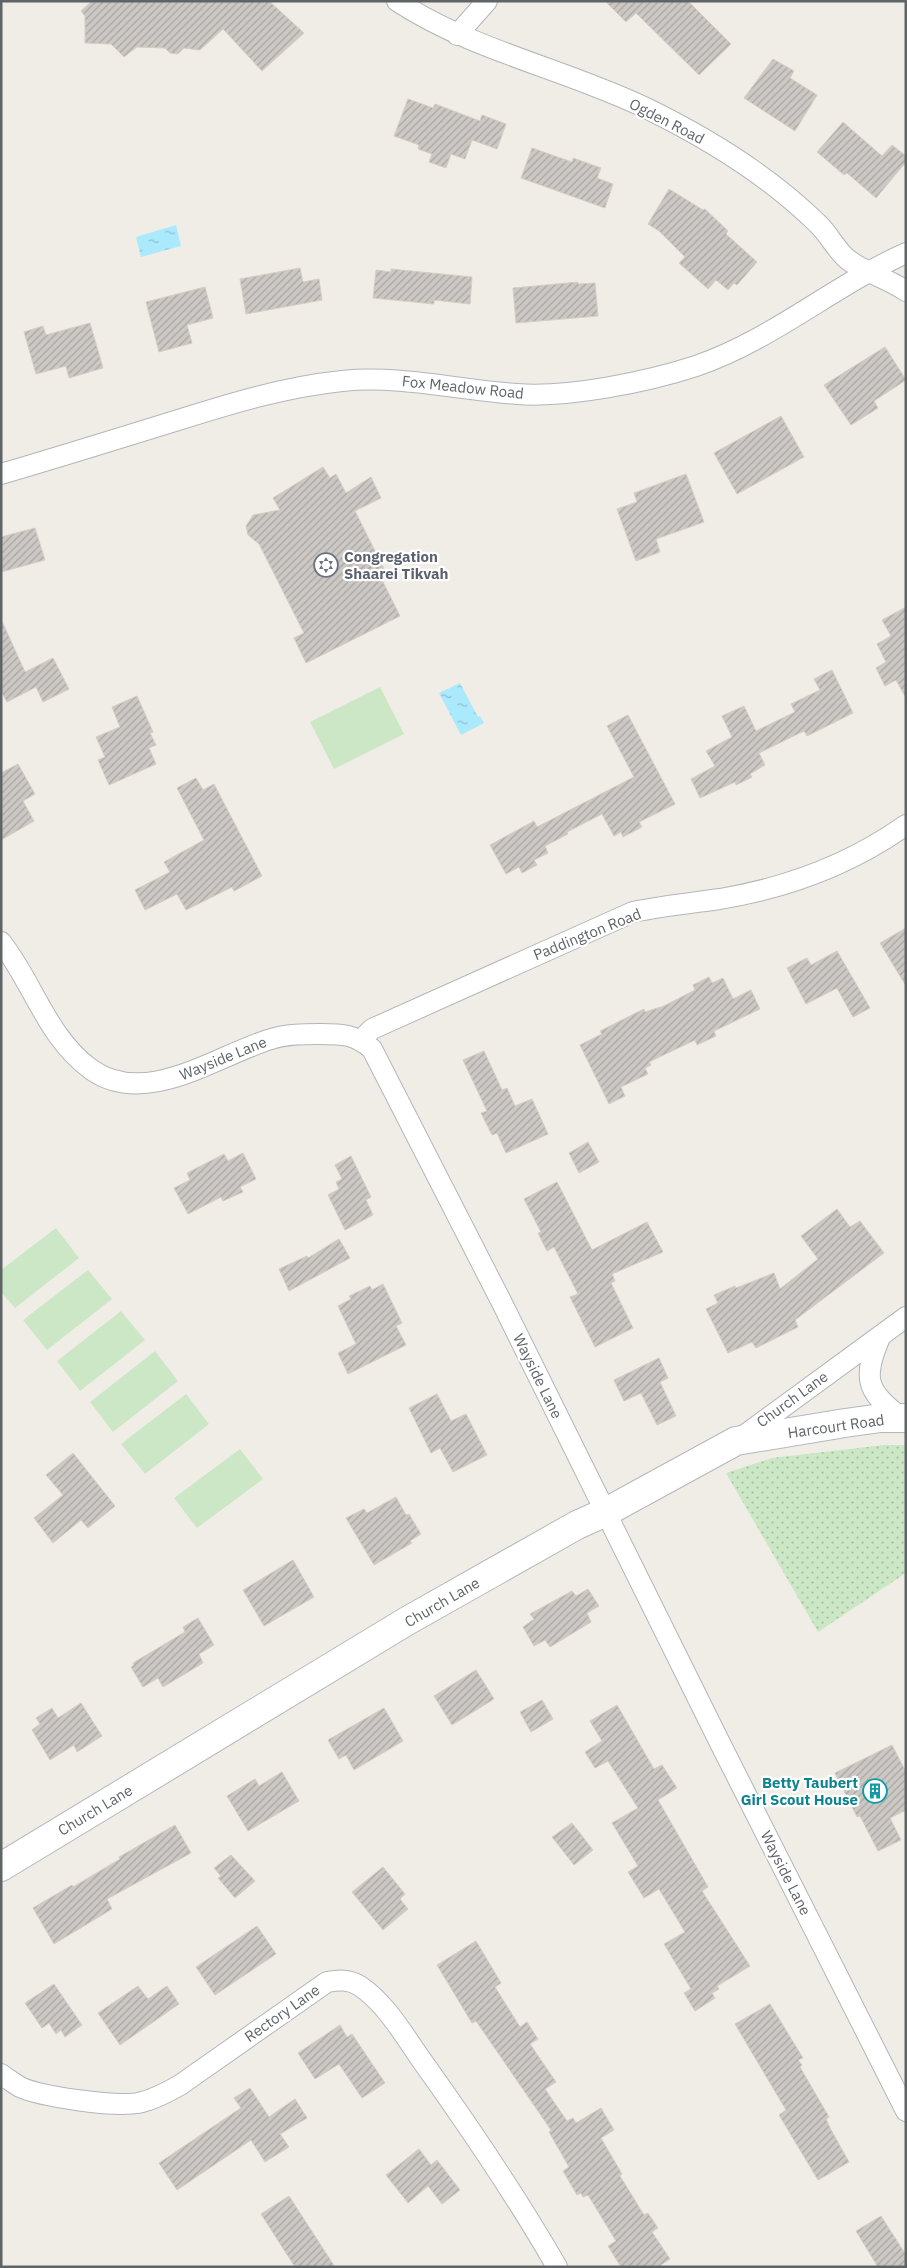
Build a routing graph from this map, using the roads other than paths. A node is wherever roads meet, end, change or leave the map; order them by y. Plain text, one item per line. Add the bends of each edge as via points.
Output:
1 (397, 1) edge
2 (487, 1) edge
3 (457, 35) junction
4 (906, 253) edge
5 (869, 271) junction
6 (906, 291) edge
7 (1, 474) edge
8 (906, 825) edge
9 (1, 942) edge
10 (361, 1040) junction
11 (906, 1317) edge
12 (881, 1335) junction
13 (904, 1418) edge
14 (736, 1441) junction
15 (606, 1512) junction
16 (1, 1867) edge
17 (1, 2074) edge
18 (906, 2111) edge
19 (557, 2267) edge

1 - 3 street, Ogden Road
2 - 3 street
3 - 5 street, Ogden Road via 555,70 647,108 680,126 750,169 784,195 818,224 846,259
4 - 5 street, Fox Meadow Road
5 - 6 street, Ogden Road
5 - 7 street, Fox Meadow Road via 769,333 726,353 696,366 620,385 521,395 380,379 293,388
8 - 10 street, Paddington Road via 832,867 797,881 721,899 662,906 625,915 372,1029
9 - 10 street, Wayside Lane via 12,955 51,1027 75,1056 94,1072 110,1079 148,1084 178,1077 273,1038 331,1034
10 - 15 street, Wayside Lane via 372,1049 400,1102
11 - 12 street, Church Lane
12 - 13 street via 870,1360 871,1386 883,1405
12 - 14 street, Church Lane
13 - 14 street, Harcourt Road via 845,1423
14 - 15 street, Church Lane
15 - 16 street, Church Lane via 577,1524 407,1622
15 - 18 street, Wayside Lane
17 - 19 street, Rectory Lane via 21,2087 42,2093 110,2102 136,2103 156,2098 180,2085 327,1982 348,1981 373,1997 396,2023 471,2129

